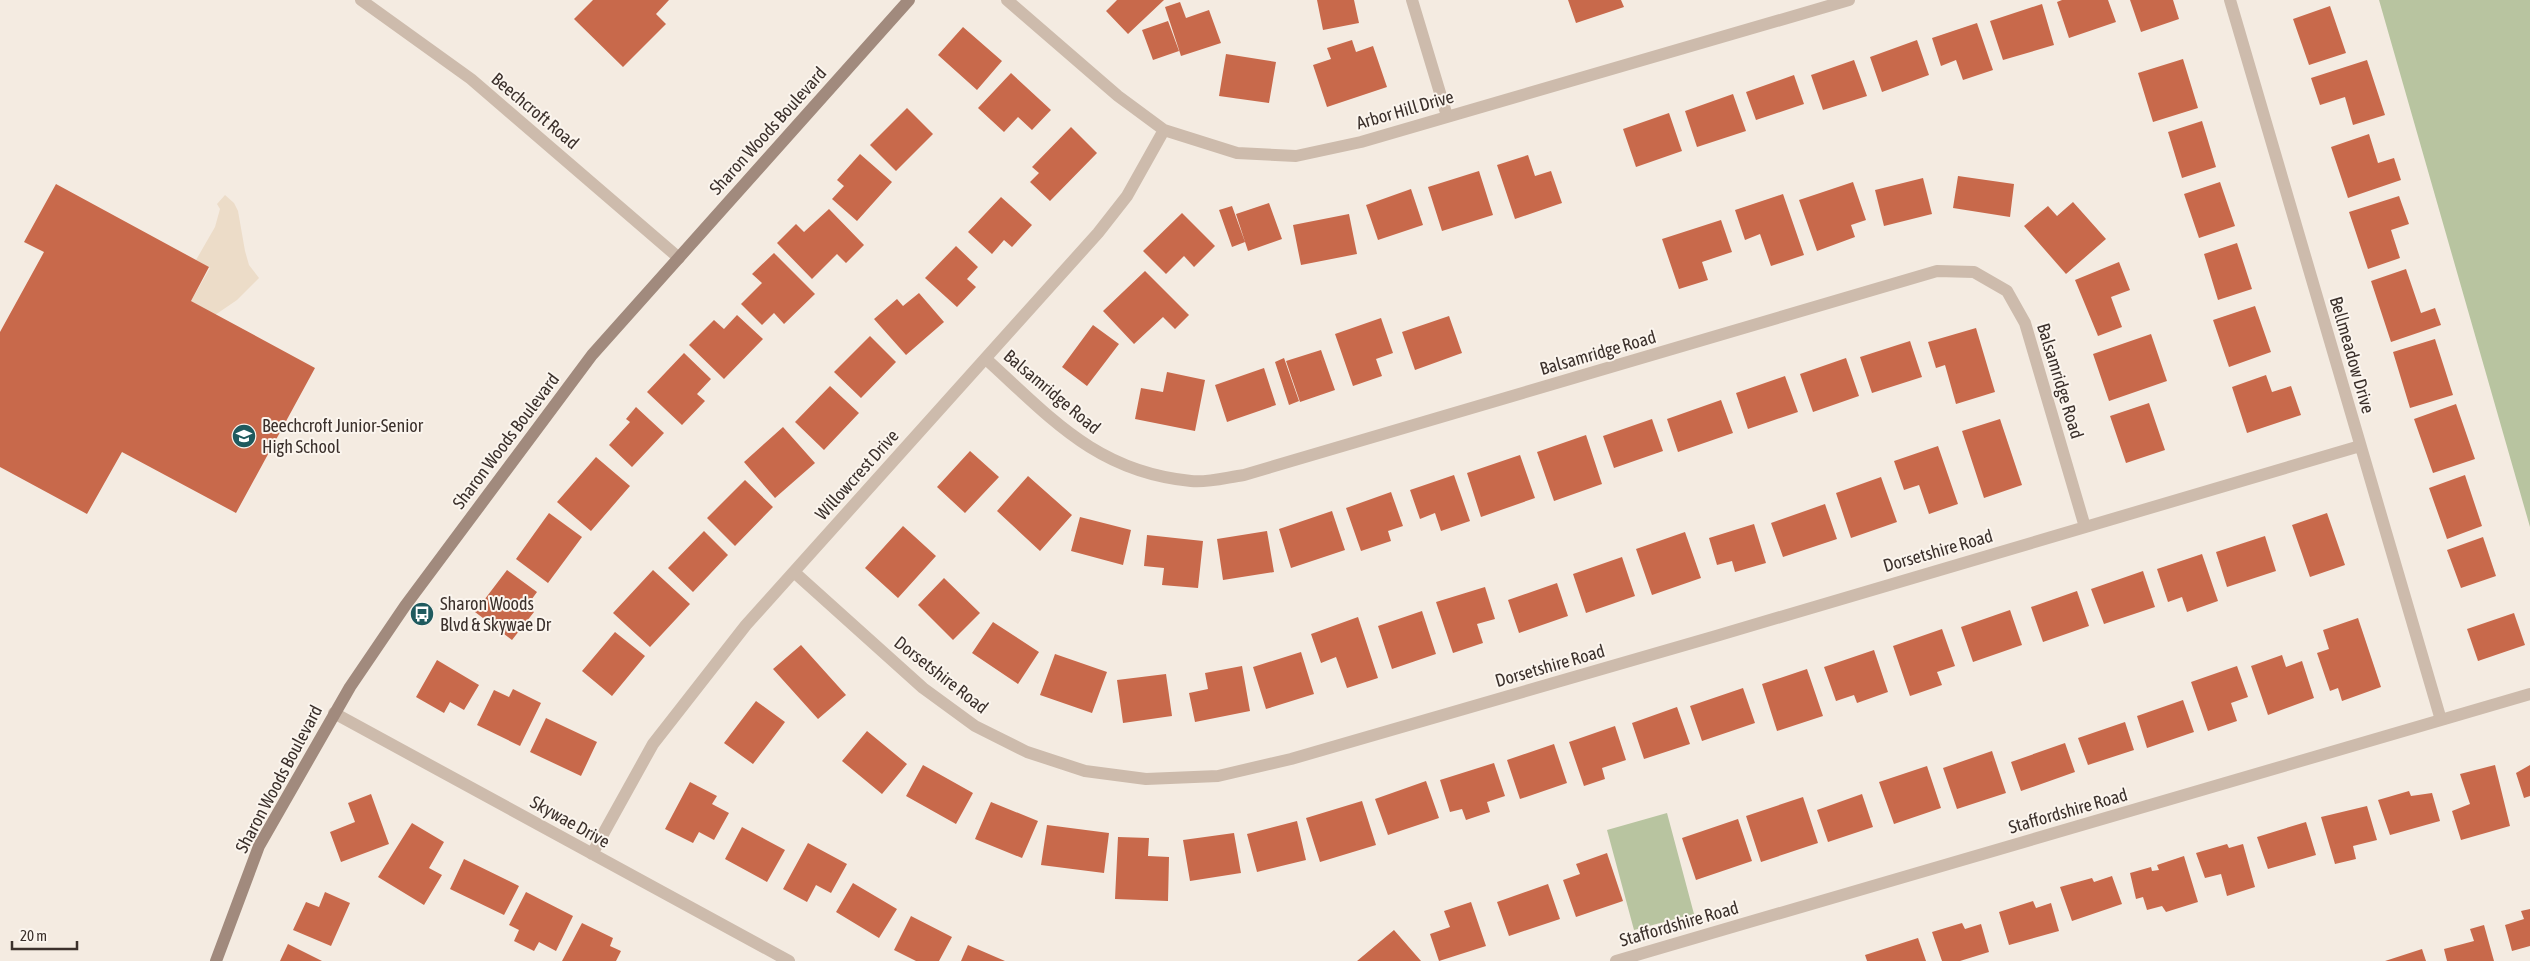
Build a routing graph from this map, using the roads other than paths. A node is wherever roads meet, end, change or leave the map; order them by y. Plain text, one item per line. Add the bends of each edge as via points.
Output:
1 (361, 0) edge
2 (909, 0) edge
3 (1007, 0) edge
4 (1412, 0) edge
5 (1849, 0) edge
6 (2230, 0) edge
7 (1447, 116) junction
8 (1164, 130) junction
9 (678, 258) junction
10 (986, 359) junction
11 (2360, 446) junction
12 (2085, 527) junction
13 (794, 572) junction
14 (2530, 694) edge
15 (334, 713) junction
16 (2441, 720) junction
17 (592, 854) junction
18 (216, 961) edge
19 (789, 961) edge
20 (1616, 961) edge

1 - 9 street, Beechcroft Road via 471,79
2 - 9 street, Sharon Woods Boulevard
3 - 8 street, Arbor Hill Drive via 1118,96
4 - 7 street
5 - 7 street, Arbor Hill Drive
6 - 11 street, Bellmeadow Drive
7 - 8 street, Arbor Hill Drive via 1361,142 1296,156 1237,153
8 - 10 street, Willowcrest Drive via 1127,196
9 - 15 street, Sharon Woods Boulevard via 592,354 405,606
10 - 12 street, Balsamridge Road via 1067,432 1102,456 1145,473 1193,481 1244,475 1937,272 1974,272 2007,291 2026,323
10 - 13 street, Willowcrest Drive
11 - 12 street, Dorsetshire Road
11 - 16 street, Bellmeadow Drive
12 - 13 street, Dorsetshire Road via 1291,759 1218,776 1146,779 1085,771 1027,752 975,726 922,688
13 - 17 street, Willowcrest Drive via 746,625 653,744
14 - 16 street, Staffordshire Road
15 - 17 street, Skywae Drive
15 - 18 street, Sharon Woods Boulevard via 259,846
16 - 20 street, Staffordshire Road
17 - 19 street, Skywae Drive

